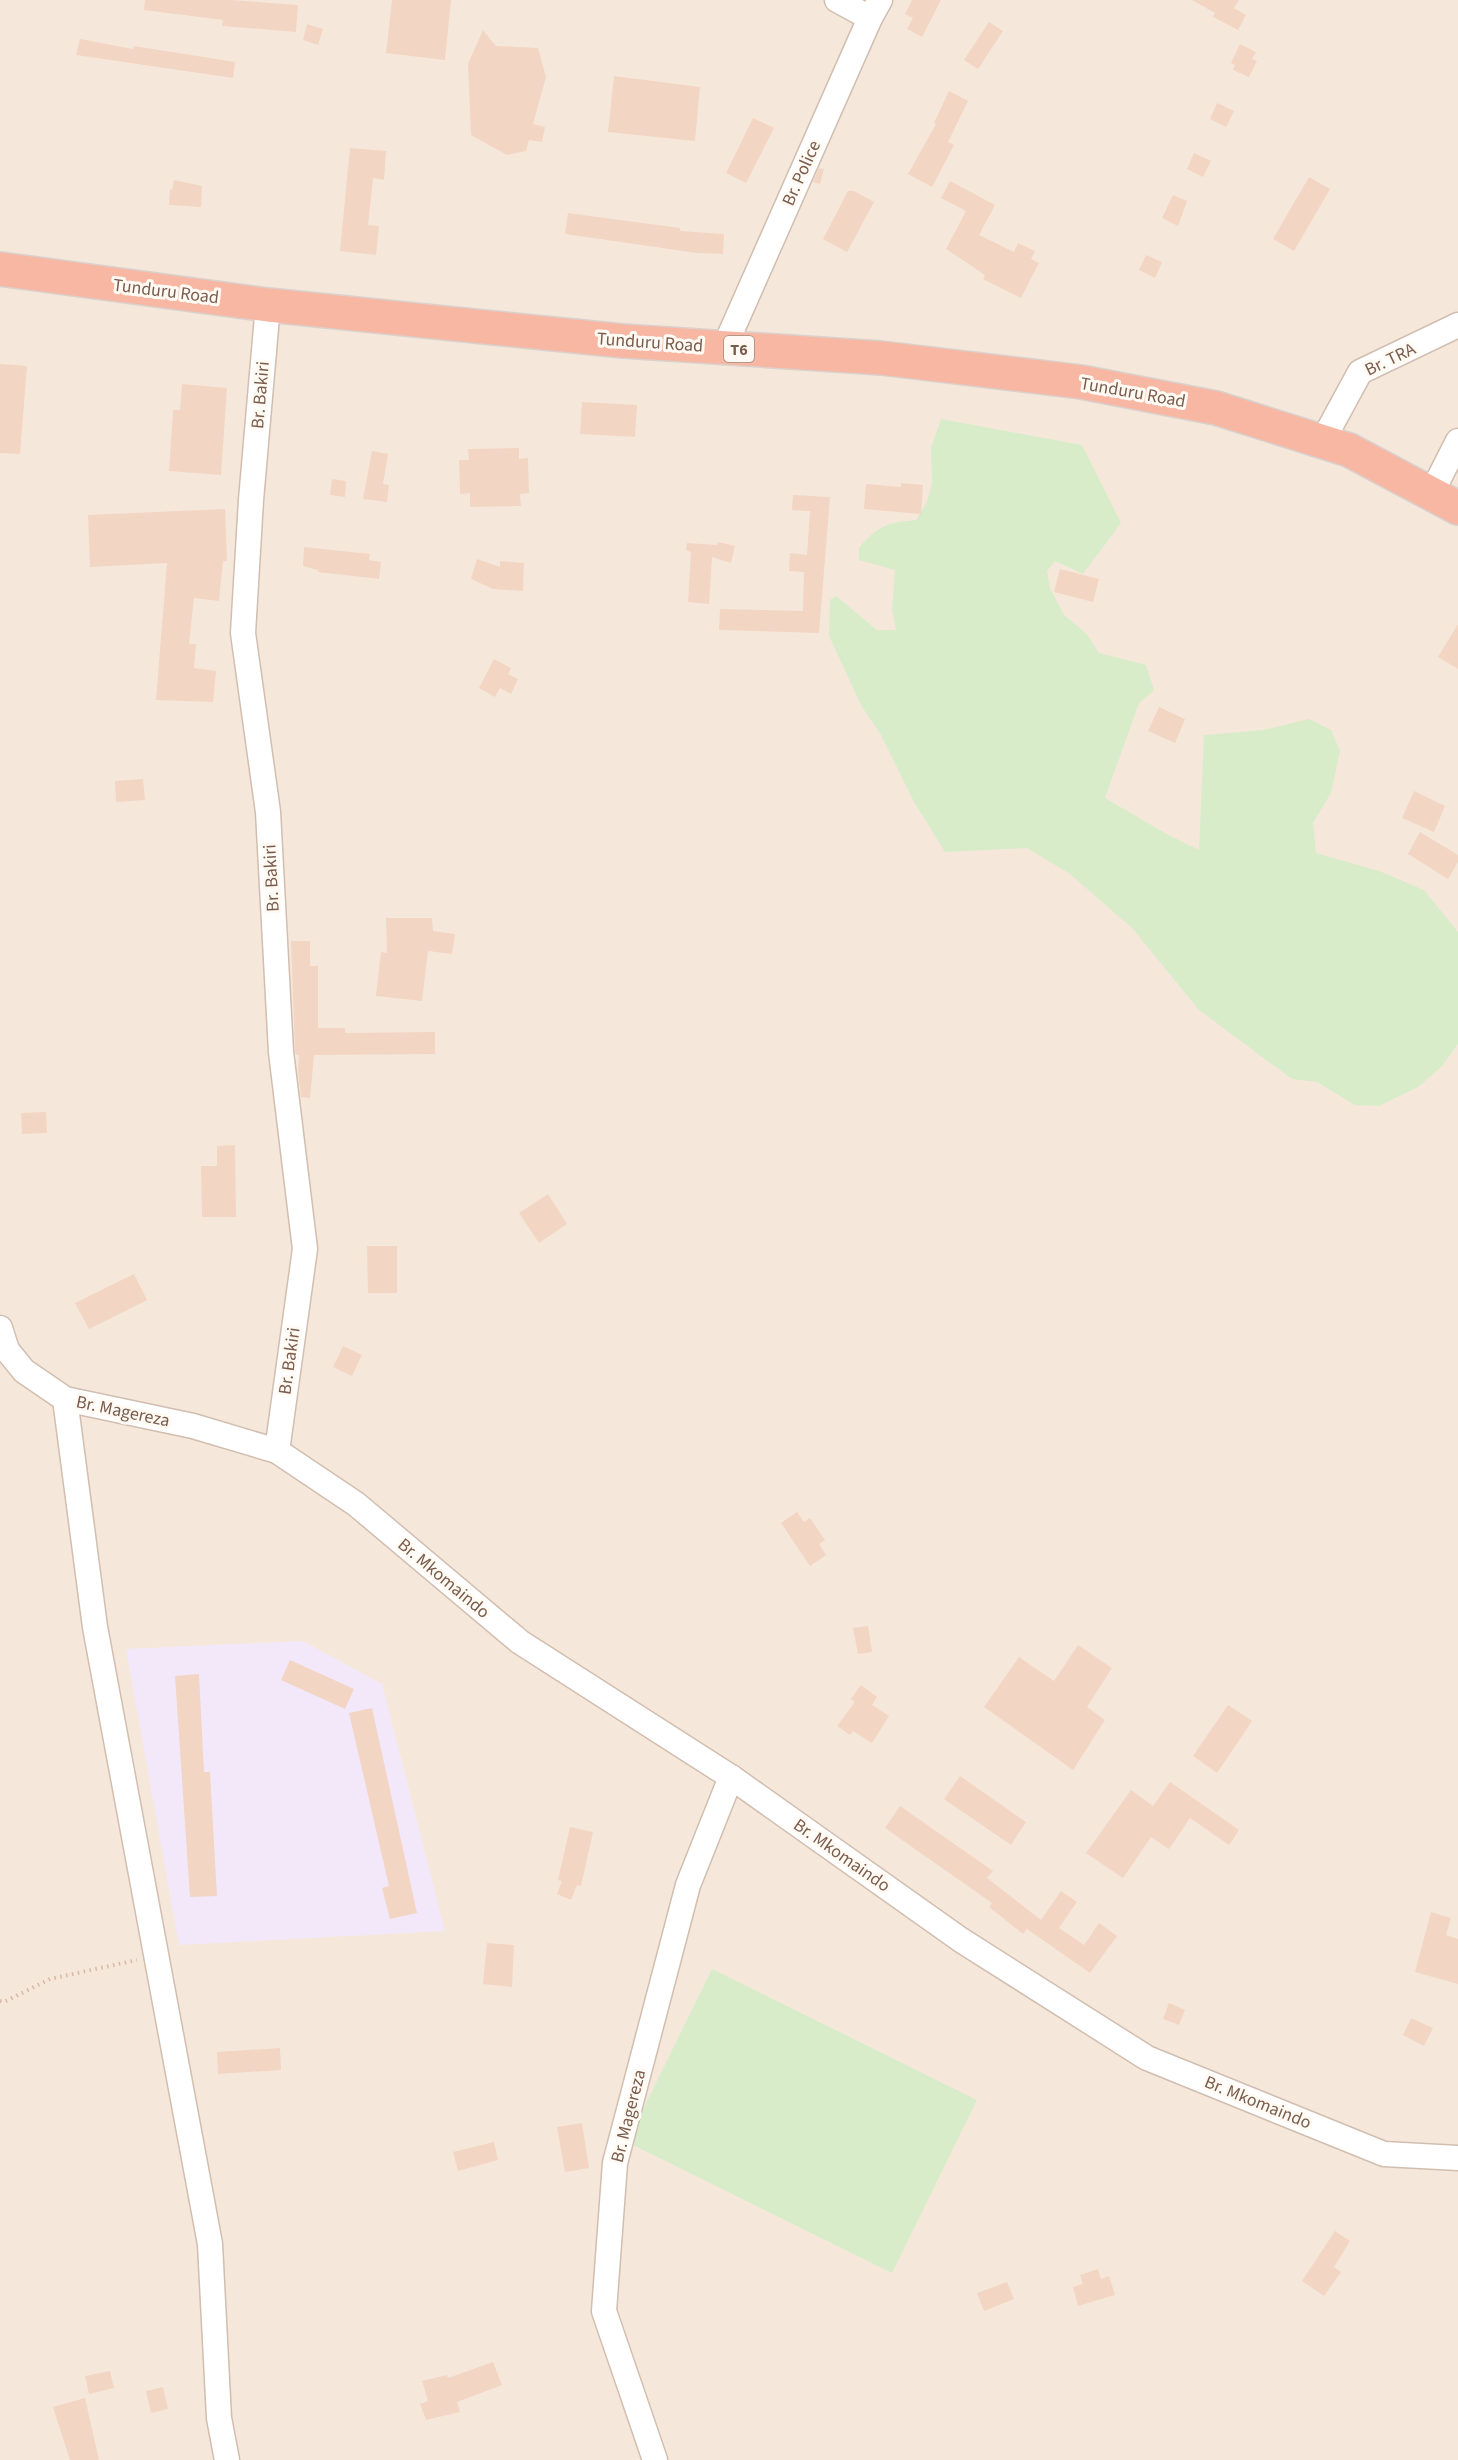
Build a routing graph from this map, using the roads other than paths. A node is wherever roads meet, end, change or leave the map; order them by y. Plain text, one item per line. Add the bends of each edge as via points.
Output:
1 (837, 0) edge
2 (875, 9) edge
3 (0, 269) edge
4 (268, 305) junction
5 (1458, 325) edge
6 (724, 348) junction
7 (1458, 441) edge
8 (1322, 442) junction
9 (1445, 501) edge
10 (0, 1328) edge
11 (24, 1371) junction
12 (0, 1376) edge
13 (65, 1399) junction
14 (276, 1451) junction
15 (731, 1777) junction
16 (1458, 2157) edge
17 (227, 2460) edge
18 (655, 2460) edge

1 - 2 street
2 - 6 street, Br. Police
3 - 4 highway, Tunduru Road / T6
4 - 6 highway, Tunduru Road / T6
4 - 14 street, Br. Bakiri via 243,633 268,812 281,1052 305,1249
5 - 8 street, Br. TRA via 1359,372
6 - 8 highway, Tunduru Road / T6 via 881,358 1081,382 1216,408
7 - 9 street
8 - 9 highway, Tunduru Road / T6 via 1349,450
10 - 11 street, Br. Magereza via 7,1350
11 - 12 street
11 - 13 street, Br. Magereza
13 - 14 street, Br. Magereza via 193,1426
13 - 17 street via 95,1627 210,2244 219,2418
14 - 15 street, Br. Mkomaindo via 356,1504 520,1642
15 - 16 street, Br. Mkomaindo via 961,1940 1148,2058 1384,2154
15 - 18 street, Br. Magereza via 688,1885 615,2163 604,2311

